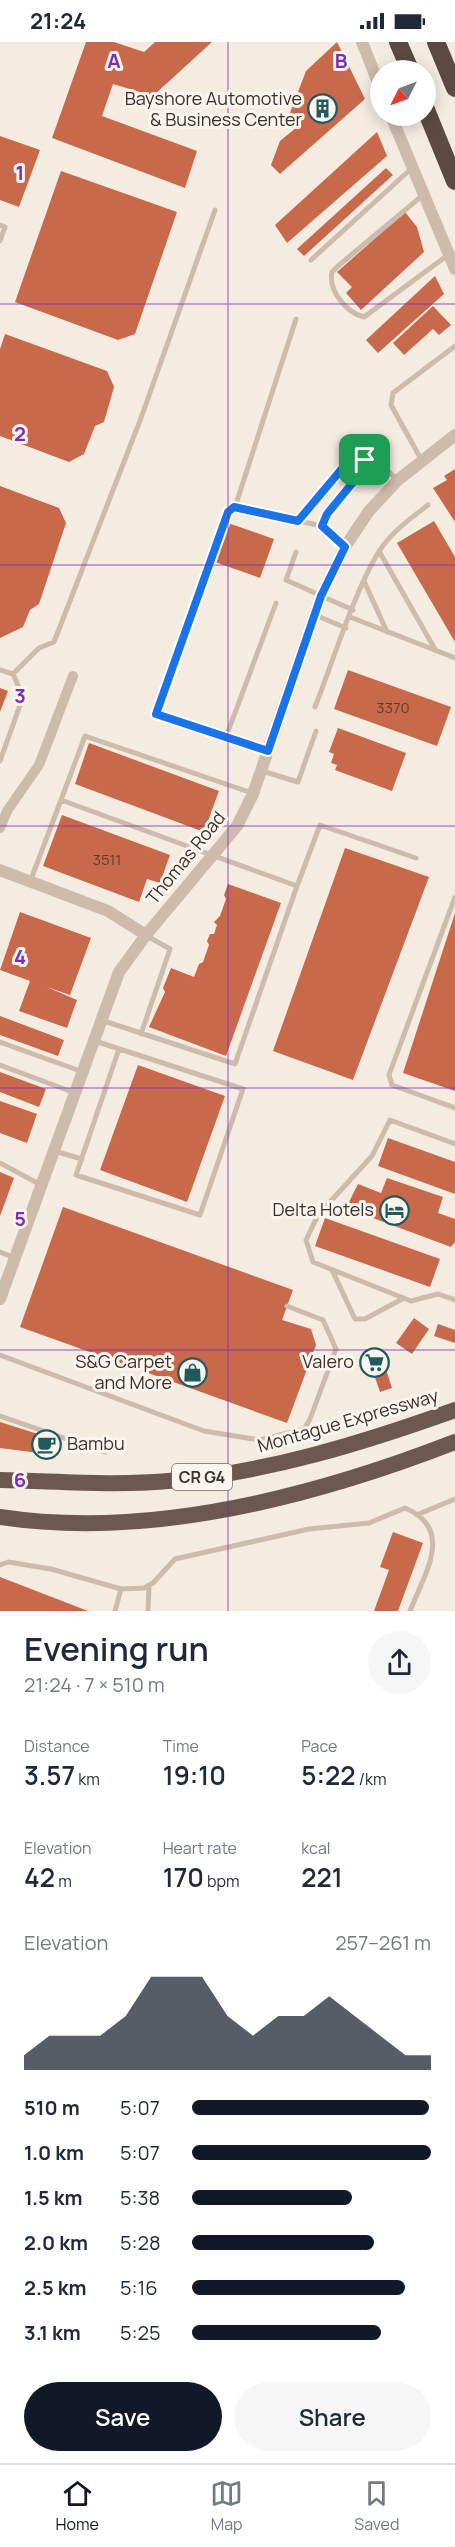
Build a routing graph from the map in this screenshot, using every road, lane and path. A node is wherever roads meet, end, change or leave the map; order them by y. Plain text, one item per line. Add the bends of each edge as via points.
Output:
1 (362, 42) edge
2 (398, 42) edge
3 (436, 42) edge
4 (406, 60) edge
5 (370, 62) edge
6 (455, 88) edge
7 (395, 126) edge
8 (433, 126) edge
9 (413, 168) junction
10 (455, 181) edge
11 (424, 194) junction
12 (215, 210) dead end
13 (0, 225) edge
14 (0, 241) edge
15 (449, 254) junction
16 (311, 260) dead end
17 (455, 268) edge
18 (296, 318) dead end
19 (455, 346) edge
20 (455, 435) edge
21 (422, 461) junction
22 (374, 469) junction
23 (398, 480) junction
24 (428, 505) dead end
25 (234, 507) junction
26 (298, 521) junction
27 (322, 526) junction
28 (345, 547) junction
29 (379, 551) junction
30 (296, 552) dead end
31 (364, 581) junction
32 (321, 596) junction
33 (276, 603) dead end
34 (353, 610) junction
35 (315, 615) junction
36 (350, 617) junction
37 (346, 628) junction
38 (387, 632) junction
39 (436, 651) junction
40 (455, 658) edge
41 (0, 670) edge
42 (13, 674) junction
43 (73, 676) dead end
44 (315, 707) dead end
45 (316, 731) dead end
46 (226, 737) junction
47 (268, 751) junction
48 (0, 761) edge
49 (261, 770) junction
50 (253, 794) junction
51 (61, 800) junction
52 (4, 810) edge
53 (0, 828) edge
54 (214, 856) junction
55 (416, 858) dead end
56 (0, 870) edge
57 (30, 882) junction
58 (297, 886) junction
59 (455, 897) edge
60 (146, 935) junction
61 (101, 1020) junction
62 (141, 1034) junction
63 (94, 1041) junction
64 (0, 1042) edge
65 (119, 1049) junction
66 (0, 1065) edge
67 (82, 1071) junction
68 (75, 1093) junction
69 (455, 1108) edge
70 (455, 1144) edge
71 (53, 1151) junction
72 (82, 1159) junction
73 (2, 1164) edge
74 (41, 1185) junction
75 (0, 1252) edge
76 (15, 1258) junction
77 (332, 1270) junction
78 (404, 1298) junction
79 (0, 1299) edge
80 (455, 1300) edge
81 (287, 1306) dead end
82 (0, 1355) edge
83 (455, 1400) edge
84 (455, 1410) edge
85 (0, 1416) edge
86 (429, 1419) junction
87 (452, 1444) edge
88 (105, 1452) dead end
89 (5, 1479) edge
90 (455, 1499) edge
91 (419, 1514) junction
92 (2, 1518) edge
93 (0, 1564) edge
94 (149, 1585) junction
95 (122, 1589) junction
96 (114, 1611) edge
97 (148, 1611) edge
98 (410, 1611) edge

1 - 5 street
2 - 4 highway
3 - 6 highway
7 - 9 street
8 - 10 highway
9 - 11 street
9 - 16 lane
11 - 15 street
11 - 15 lane via 338,266 332,272 331,285 351,312 364,317
12 - 42 lane via 141,418 54,642 39,648
13 - 14 lane via 5,227
15 - 17 street
18 - 25 lane
19 - 21 lane via 393,393 391,405
20 - 21 street, Thomas Road
21 - 23 street, Thomas Road
22 - 23 lane via 385,469
22 - 26 lane via 356,452
22 - 27 lane via 364,469 327,514
23 - 28 street, Thomas Road via 369,510
24 - 29 lane via 400,526
25 - 26 lane
25 - 46 lane via 228,512 156,714
26 - 27 lane
27 - 28 lane
28 - 32 street, Thomas Road
29 - 31 lane
29 - 39 lane
30 - 32 lane via 286,579
31 - 34 lane
31 - 38 lane
32 - 34 lane
32 - 35 street, Thomas Road
33 - 46 lane
34 - 36 lane
35 - 37 lane
35 - 47 street, Thomas Road
36 - 37 lane
36 - 38 lane
37 - 44 lane
38 - 39 lane
39 - 40 lane
41 - 42 lane
42 - 48 lane via 22,697
43 - 52 street via 39,765
45 - 49 lane via 298,782
46 - 47 lane
47 - 49 street, Thomas Road
49 - 50 street, Thomas Road
50 - 51 lane via 86,736
50 - 54 street, Thomas Road via 237,826
51 - 54 lane
51 - 57 lane
52 - 53 street
54 - 58 lane
54 - 60 street, Thomas Road
55 - 58 lane via 320,825
56 - 57 street
57 - 60 street via 108,911
58 - 62 lane via 235,1064
59 - 69 lane via 389,1075 392,1085
60 - 61 street, Thomas Road via 119,972
60 - 62 lane via 170,949
61 - 62 lane
61 - 63 street, Thomas Road
63 - 65 lane
63 - 67 street, Thomas Road
64 - 67 lane
65 - 72 lane
65 - 72 lane via 243,1089 200,1215 76,1175
66 - 68 lane
67 - 68 street, Thomas Road
68 - 71 street, Thomas Road
70 - 77 lane via 390,1120 372,1156 318,1215 306,1240 313,1262
71 - 72 lane
71 - 74 street, Thomas Road
73 - 74 lane
74 - 76 street, Thomas Road
75 - 76 lane
76 - 79 street, Thomas Road
77 - 78 lane
77 - 78 lane via 355,1319 370,1317
78 - 80 lane via 416,1301 438,1294
81 - 82 lane via 323,1320 336,1349 304,1429 260,1440 204,1431
83 - 86 highway
84 - 86 highway, Montague Expressway / CR G4
85 - 88 lane
86 - 89 highway, Montague Expressway / CR G4 via 306,1457 224,1474 90,1484
87 - 92 highway, CR G4 via 312,1490 225,1510 76,1523
90 - 91 lane
91 - 94 lane via 405,1508 369,1523 309,1529 175,1559
91 - 98 lane via 431,1524 435,1540
93 - 95 lane via 51,1569
94 - 95 lane
94 - 97 lane
95 - 96 lane

